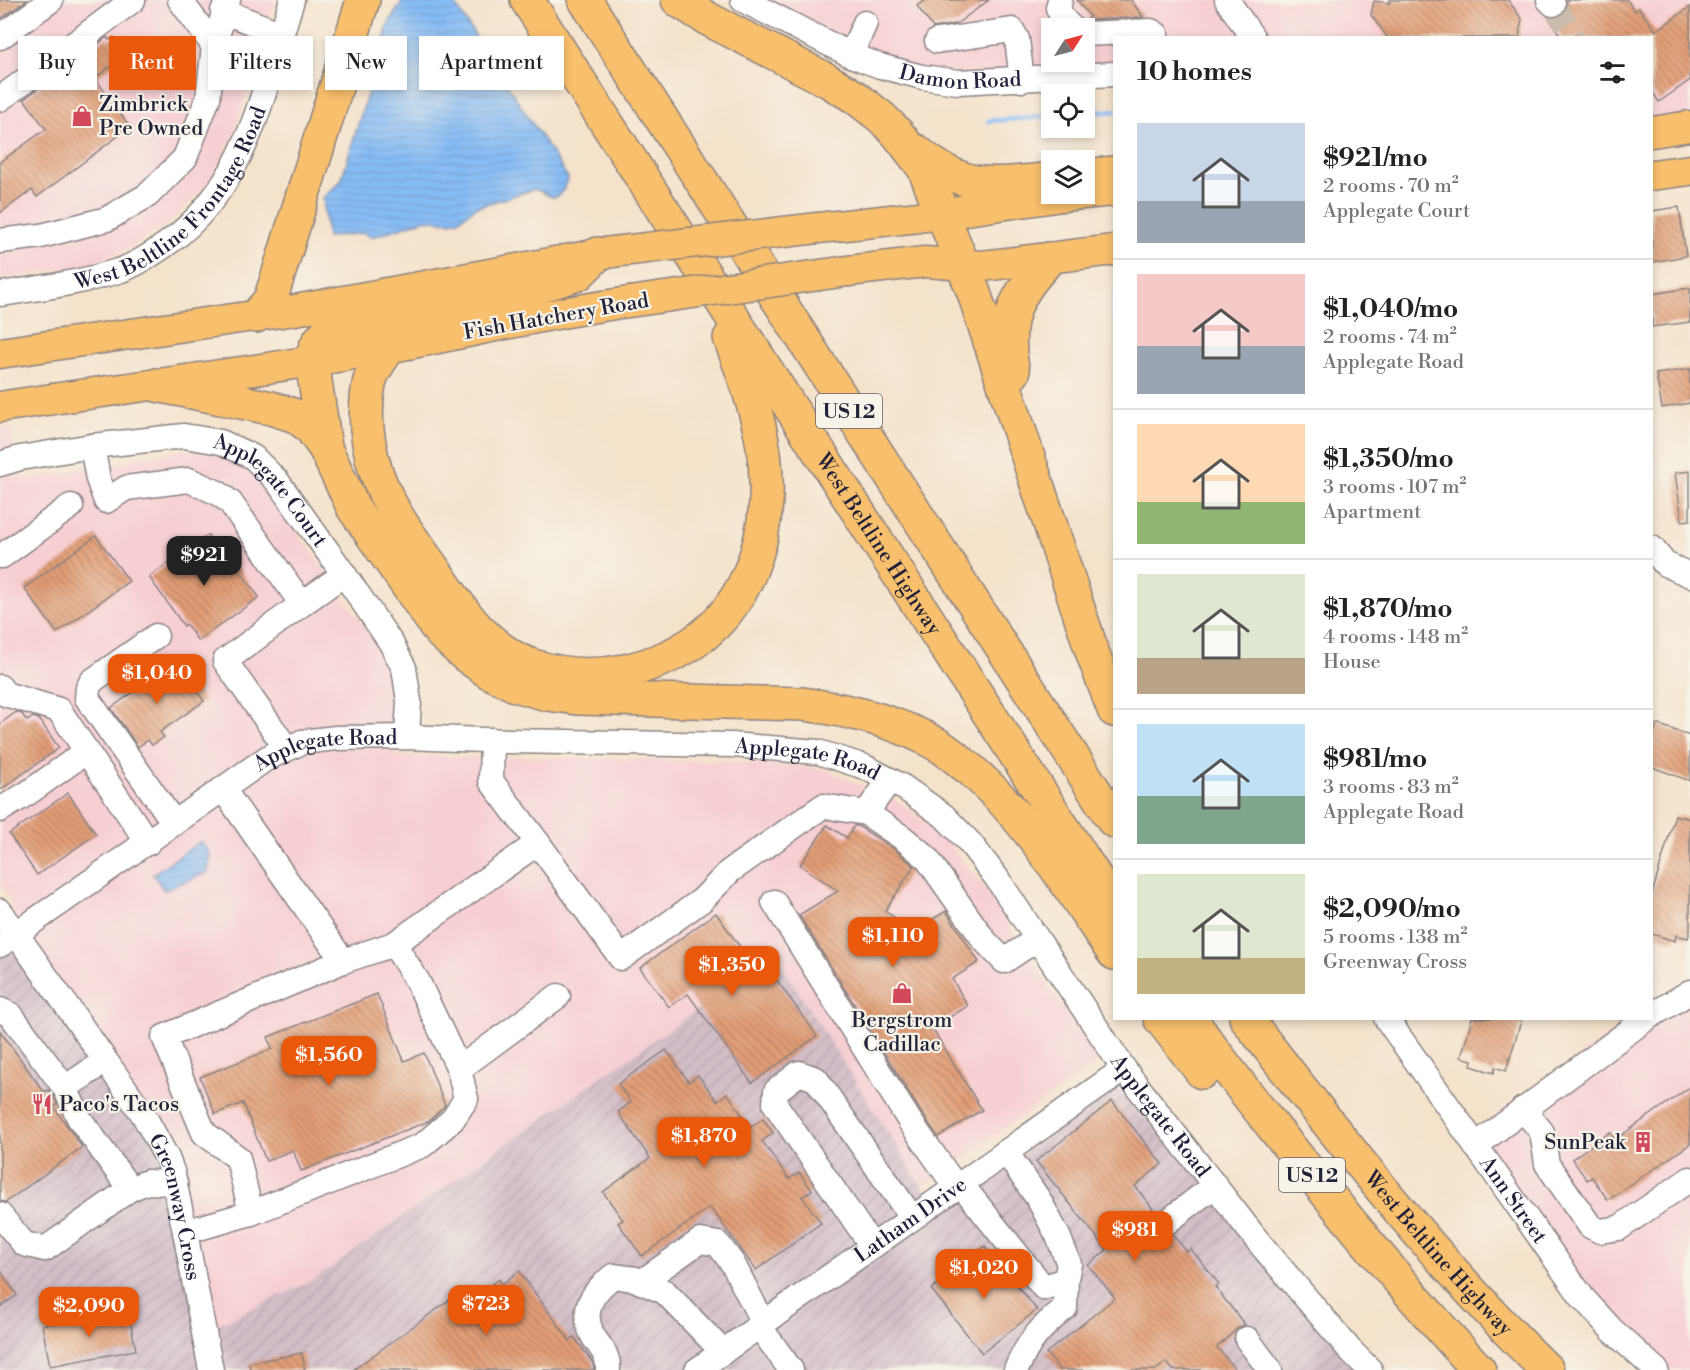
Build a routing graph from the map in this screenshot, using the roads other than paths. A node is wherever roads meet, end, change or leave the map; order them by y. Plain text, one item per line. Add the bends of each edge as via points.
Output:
1 (51, 0) edge
2 (133, 0) edge
3 (180, 0) edge
4 (292, 0) edge
5 (363, 0) edge
6 (527, 0) edge
7 (585, 0) edge
8 (678, 0) edge
9 (743, 0) edge
10 (1060, 0) edge
11 (1227, 0) edge
12 (225, 6) edge
13 (1065, 18) edge
14 (865, 23) dead end
15 (281, 34) junction
16 (1095, 34) edge
17 (1156, 34) dead end
18 (217, 36) edge
19 (1251, 36) edge
20 (0, 37) edge
21 (208, 38) edge
22 (937, 41) dead end
23 (851, 55) junction
24 (1113, 74) edge
25 (1022, 80) junction
26 (209, 90) edge
27 (0, 99) edge
28 (1690, 126) edge
29 (1653, 132) edge
30 (898, 134) junction
31 (1690, 170) edge
32 (1113, 173) edge
33 (1095, 175) edge
34 (1653, 175) edge
35 (1041, 180) edge
36 (1113, 191) edge
37 (942, 214) junction
38 (0, 241) edge
39 (1113, 250) edge
40 (601, 254) junction
41 (1049, 259) junction
42 (961, 264) junction
43 (714, 291) junction
44 (0, 294) edge
45 (256, 316) junction
46 (388, 348) junction
47 (0, 353) edge
48 (312, 361) junction
49 (157, 385) junction
50 (0, 408) edge
51 (92, 446) junction
52 (325, 448) junction
53 (0, 464) edge
54 (70, 506) dead end
55 (1054, 535) junction
56 (1653, 549) edge
57 (0, 556) edge
58 (344, 574) junction
59 (1690, 576) edge
60 (302, 604) junction
61 (156, 636) dead end
62 (0, 687) edge
63 (1113, 707) edge
64 (407, 737) junction
65 (492, 740) junction
66 (287, 749) junction
67 (87, 752) junction
68 (890, 780) junction
69 (223, 789) junction
70 (0, 810) edge
71 (866, 813) junction
72 (1113, 819) edge
73 (174, 823) junction
74 (148, 843) junction
75 (538, 843) junction
76 (774, 902) dead end
77 (1113, 904) edge
78 (0, 911) edge
79 (1038, 939) junction
80 (8, 940) edge
81 (394, 944) junction
82 (1113, 952) edge
83 (343, 961) junction
84 (1690, 992) edge
85 (558, 996) dead end
86 (0, 1010) edge
87 (1653, 1014) edge
88 (1163, 1020) edge
89 (1191, 1020) edge
90 (1248, 1020) edge
91 (1271, 1020) edge
92 (1387, 1020) edge
93 (1644, 1020) edge
94 (105, 1061) junction
95 (459, 1069) junction
96 (1124, 1069) junction
97 (65, 1088) junction
98 (1524, 1109) junction
99 (1475, 1146) junction
100 (1011, 1160) junction
101 (1690, 1179) edge
102 (175, 1183) junction
103 (1215, 1185) junction
104 (130, 1189) junction
105 (963, 1191) junction
106 (251, 1213) junction
107 (1400, 1213) junction
108 (0, 1215) edge
109 (912, 1218) junction
110 (1167, 1222) dead end
111 (185, 1232) junction
112 (872, 1246) junction
113 (1066, 1279) junction
114 (641, 1282) junction
115 (761, 1324) junction
116 (1439, 1328) junction
117 (1247, 1339) dead end
118 (723, 1352) junction
119 (211, 1370) edge
120 (609, 1370) edge
121 (697, 1370) edge
122 (790, 1370) edge
123 (1016, 1370) edge
124 (1270, 1370) edge
125 (1370, 1370) edge
126 (1479, 1370) edge
127 (1547, 1370) edge
128 (1656, 1370) edge

1 - 20 street
2 - 27 street
3 - 21 street
4 - 15 street, West Beltline Frontage Road
5 - 45 highway via 270,300
6 - 43 highway, West Beltline Highway / US 12
7 - 72 highway, US 12
8 - 30 highway via 855,97
9 - 23 street
10 - 13 street via 1058,8
11 - 19 street
12 - 15 street
12 - 18 street
14 - 23 street
15 - 44 street, West Beltline Frontage Road via 242,153 218,194 181,233 123,269 73,283
16 - 17 street
22 - 25 street via 1012,30 1017,39
23 - 25 street, Damon Road via 922,77 958,82
24 - 25 street, Damon Road
26 - 38 street via 185,158 148,195 107,219 41,236
28 - 29 main road
30 - 35 highway via 927,160 963,180 997,185
30 - 37 highway via 924,168
31 - 34 main road
32 - 33 highway
36 - 37 main road
37 - 40 main road, bridge
37 - 42 highway
39 - 41 main road, Fish Hatchery Road
40 - 45 main road
40 - 48 highway via 578,274 468,308 330,330 320,338
41 - 42 main road, Fish Hatchery Road via 982,266
41 - 55 highway via 1016,303 1008,344
42 - 46 main road, Fish Hatchery Road, bridge via 925,262 848,270 577,310
42 - 55 highway
43 - 46 highway via 763,447 765,517 759,549 740,593 704,634 680,652 622,672 562,674 528,664 500,649 477,628 451,594 392,508 371,455 367,421 370,379
43 - 77 highway, West Beltline Highway / US 12
45 - 47 main road
46 - 48 main road, Fish Hatchery Road
48 - 49 main road, Fish Hatchery Road
48 - 52 highway
49 - 50 main road, Fish Hatchery Road
49 - 52 highway via 296,416
51 - 53 street, Applegate Court
51 - 58 street, Applegate Court via 184,436 221,442 253,457 277,481
51 - 60 street via 106,501 126,488 189,480 230,502
52 - 82 highway via 354,509 440,632 489,672 515,685 577,698 803,704 838,709 877,718 928,740 950,753 1012,810
54 - 57 street
55 - 63 highway
56 - 59 street via 1665,564
58 - 60 street
58 - 64 street, Applegate Court via 404,668 410,701
60 - 66 street via 225,661
61 - 73 street via 92,681 87,698
62 - 67 street via 5,694 59,710
64 - 65 street, Applegate Road
64 - 66 street, Applegate Road via 336,738 302,742
65 - 68 street, Applegate Road via 732,745 818,752 865,767
65 - 75 street via 491,781
66 - 69 street, Applegate Road
67 - 70 street
67 - 74 street
68 - 71 street
68 - 79 street, Applegate Road via 944,816 970,843
69 - 73 street, Applegate Road
69 - 83 street
71 - 75 street via 823,806 730,871 702,900 621,958
71 - 79 street via 926,857 984,940 1004,961
73 - 74 street, Applegate Road
74 - 80 street, Applegate Road
75 - 81 street
76 - 105 street via 909,1120
78 - 80 street, Greenway Cross
79 - 96 street, Applegate Road
80 - 94 street, Greenway Cross
81 - 83 street
81 - 95 street via 418,982
83 - 106 street via 164,1037 204,1132 238,1158
84 - 87 street
85 - 95 street
86 - 97 street via 11,1015
88 - 116 highway via 1243,1124
89 - 116 highway, West Beltline Highway / US 12 via 1313,1176
90 - 107 highway, West Beltline Highway / US 12
91 - 107 highway
92 - 99 street, Ann Street
93 - 98 street
94 - 97 street
94 - 102 street, Greenway Cross via 143,1114 167,1158
95 - 106 street via 466,1099 452,1120 423,1145
96 - 100 street, Latham Drive
96 - 103 street, Applegate Road
97 - 104 street via 79,1118
98 - 99 street
98 - 101 street via 1542,1132 1547,1164 1590,1226 1600,1231 1619,1228
99 - 128 street, Ann Street via 1582,1297
100 - 105 street, Latham Drive
100 - 113 street via 1058,1236 1069,1264
102 - 104 street via 147,1182
102 - 111 street, Greenway Cross
103 - 110 street
103 - 125 street, Applegate Road
104 - 108 street via 45,1249 24,1244
105 - 109 street, Latham Drive
105 - 113 street via 1044,1288
106 - 111 street
107 - 127 highway, West Beltline Highway / US 12
109 - 112 street, Latham Drive
109 - 112 street via 816,1079 799,1073 776,1091 775,1104
111 - 119 street, Greenway Cross
112 - 115 street, Latham Drive
113 - 123 street via 1065,1308 1039,1330
114 - 115 street via 700,1241 718,1244 733,1264
114 - 118 street via 665,1292
114 - 120 street via 613,1276 597,1289 587,1311 591,1332 609,1360
115 - 118 street, Latham Drive
115 - 122 street
116 - 126 highway, West Beltline Highway / US 12
117 - 124 street
118 - 121 street, Latham Drive

